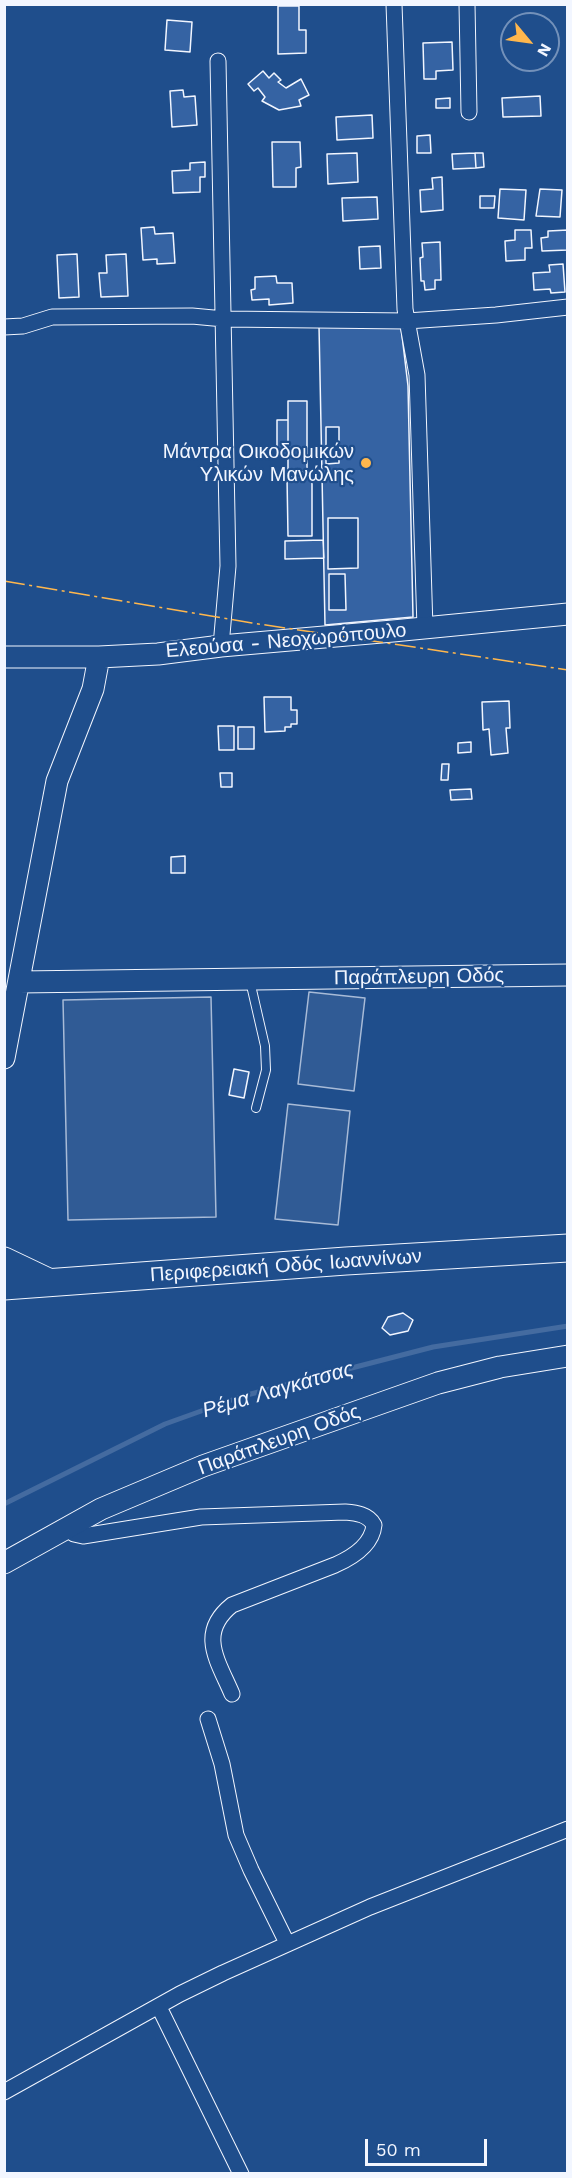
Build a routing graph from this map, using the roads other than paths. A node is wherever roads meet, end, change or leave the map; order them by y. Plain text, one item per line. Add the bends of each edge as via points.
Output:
1 (394, 4) edge
2 (467, 4) edge
3 (218, 61) dead end
4 (469, 112) dead end
5 (567, 307) edge
6 (224, 320) junction
7 (407, 321) junction
8 (4, 327) edge
9 (567, 614) edge
10 (425, 628) junction
11 (221, 646) junction
12 (4, 657) edge
13 (99, 657) junction
14 (567, 975) edge
15 (250, 979) junction
16 (13, 994) edge
17 (5, 1050) edge
18 (256, 1108) dead end
19 (567, 1248) edge
20 (4, 1261) edge
21 (47, 1282) junction
22 (4, 1286) edge
23 (567, 1356) edge
24 (66, 1527) junction
25 (4, 1563) edge
26 (232, 1694) dead end
27 (208, 1719) dead end
28 (567, 1828) edge
29 (287, 1943) junction
30 (159, 2007) junction
31 (4, 2092) edge
32 (240, 2174) edge

1 - 7 street
2 - 4 street
3 - 6 street
5 - 7 street
6 - 7 street
6 - 8 street via 192,316 52,317
6 - 11 street via 228,566
7 - 10 street via 417,375
9 - 10 street, Ελεούσα - Νεοχωρόπουλο
10 - 11 street, Ελεούσα - Νεοχωρόπουλο
11 - 13 street, Ελεούσα - Νεοχωρόπουλο
12 - 13 street, Ελεούσα - Νεοχωρόπουλο
13 - 16 street via 93,689 57,781
14 - 15 street, Παράπλευρη Οδός
15 - 16 street, Παράπλευρη Οδός
15 - 18 lane via 265,1046 266,1070
16 - 17 street
19 - 21 highway, Περιφερειακή Οδός Ιωαννίνων
20 - 21 highway
21 - 22 highway, Περιφερειακή Οδός Ιωαννίνων
23 - 24 street, Παράπλευρη Οδός via 438,1383 165,1480
24 - 25 street, Παράπλευρη Οδός
24 - 26 street via 83,1536 221,1516 345,1512 370,1520 373,1532 351,1557 232,1605 221,1614 214,1624 212,1644
27 - 29 street via 222,1764 236,1835
28 - 29 street
29 - 30 street
30 - 31 street
30 - 32 street

